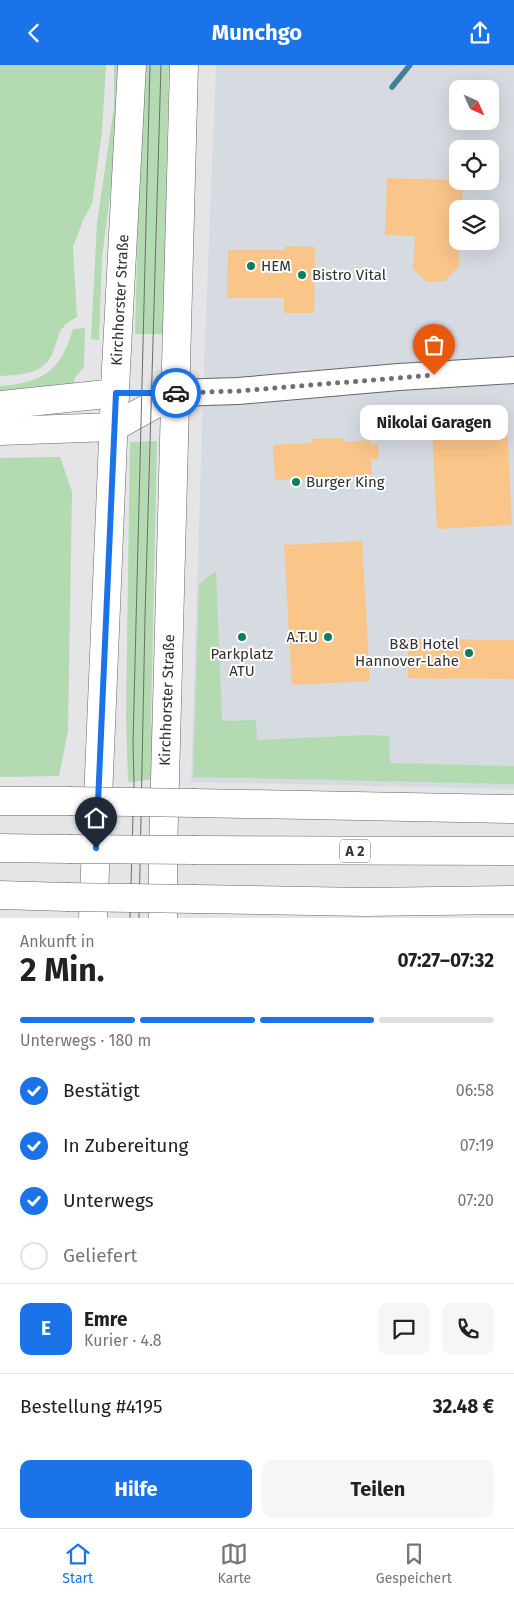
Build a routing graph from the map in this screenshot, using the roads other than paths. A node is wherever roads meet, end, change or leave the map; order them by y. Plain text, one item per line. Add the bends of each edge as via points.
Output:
1 (132, 65) edge
2 (184, 65) edge
3 (514, 369) edge
4 (116, 393) junction
5 (175, 393) junction
6 (0, 405) edge
7 (114, 427) junction
8 (0, 431) edge
9 (0, 801) edge
10 (514, 809) edge
11 (0, 848) edge
12 (514, 851) edge
13 (0, 895) edge
14 (514, 900) edge
15 (364, 902) junction
16 (93, 918) edge
17 (163, 918) edge
18 (430, 918) edge

1 - 4 main road, Kirchhorster Straße
2 - 5 main road, Kirchhorster Straße
3 - 5 street
4 - 5 main road
4 - 6 main road
4 - 7 main road, Kirchhorster Straße
5 - 7 main road
5 - 17 main road, Kirchhorster Straße
7 - 8 main road
7 - 16 main road, Kirchhorster Straße
9 - 10 main road, bridge
11 - 12 main road, A 2, bridge
13 - 15 main road, bridge
14 - 15 main road
15 - 18 main road

